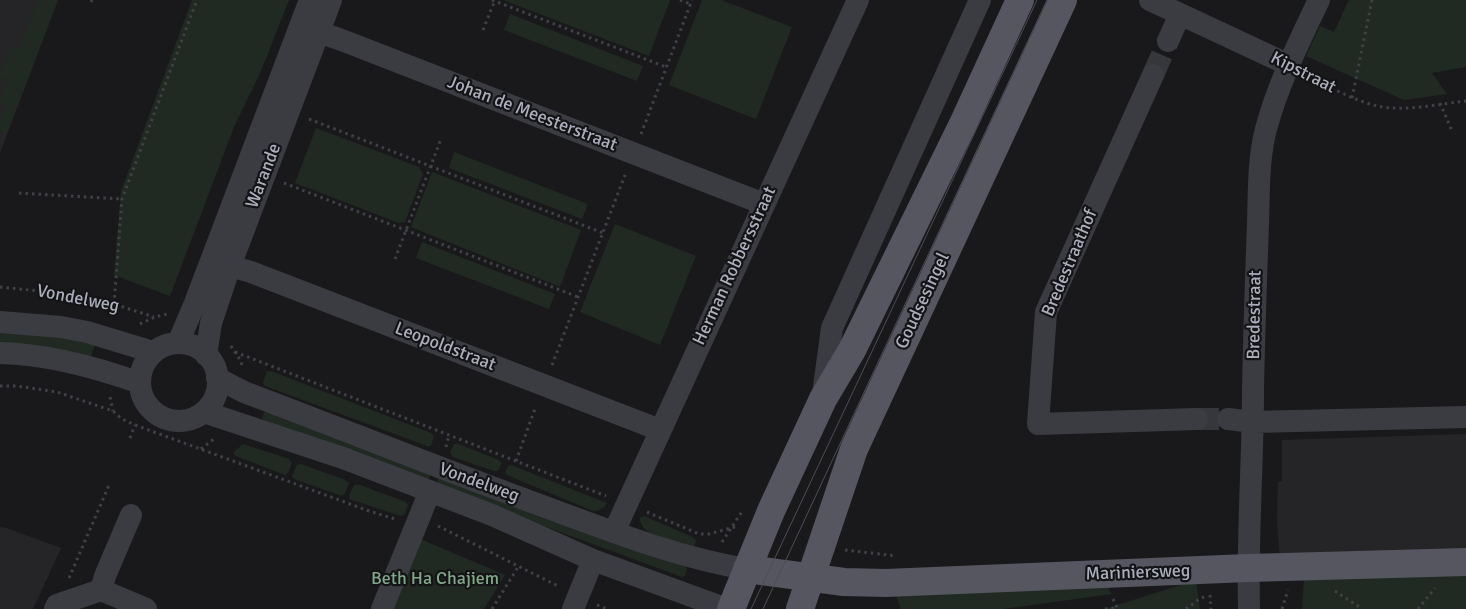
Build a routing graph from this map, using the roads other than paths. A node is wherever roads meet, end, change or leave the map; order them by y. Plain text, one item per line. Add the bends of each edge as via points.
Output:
1 (310, 0) edge
2 (332, 0) edge
3 (858, 0) edge
4 (980, 0) edge
5 (1020, 0) edge
6 (1064, 0) edge
7 (1150, 0) edge
8 (1319, 0) edge
9 (1180, 14) junction
10 (310, 29) junction
11 (1168, 41) tunnel mouth
12 (1289, 65) junction
13 (1153, 75) tunnel mouth
14 (764, 204) junction
15 (230, 266) junction
16 (0, 322) edge
17 (178, 343) junction
18 (153, 352) junction
19 (0, 353) edge
20 (206, 354) junction
21 (217, 378) junction
22 (140, 383) junction
23 (823, 399) junction
24 (204, 412) junction
25 (1466, 416) edge
26 (1197, 419) tunnel mouth
27 (1228, 419) tunnel mouth
28 (1253, 422) junction
29 (660, 430) junction
30 (430, 491) junction
31 (131, 515) dead end
32 (614, 532) junction
33 (593, 560) junction
34 (1466, 562) edge
35 (1248, 568) junction
36 (747, 569) junction
37 (810, 578) junction
38 (102, 590) junction
39 (56, 607) edge
40 (146, 609) edge
41 (382, 609) edge
42 (573, 609) edge
43 (727, 609) edge
44 (731, 609) edge
45 (800, 609) edge
46 (1249, 609) edge

1 - 10 street, Warande
2 - 10 street, Warande
3 - 14 street, Herman Robbersstraat
4 - 23 street via 832,328
5 - 23 main road via 852,350
6 - 37 main road, Goudsesingel via 860,436
7 - 9 street, Kipstraat
8 - 12 street, Bredestraat
9 - 11 street
9 - 12 street, Kipstraat
10 - 14 street, Johan de Meesterstraat
10 - 15 street, Warande
10 - 17 street, Warande
12 - 28 street, Bredestraat via 1273,105 1263,147 1254,319
13 - 26 street, Bredestraathof via 1046,312 1038,424
14 - 29 street, Herman Robbersstraat
15 - 20 street, Warande via 211,322
15 - 29 street, Leopoldstraat
16 - 18 street, Vondelweg via 87,332
17 - 18 street
17 - 20 street via 188,344
18 - 22 street via 141,371
19 - 22 street via 58,359
20 - 21 street
21 - 24 street via 212,402
21 - 32 street, Vondelweg via 244,392 439,468
22 - 24 street via 148,406 168,420 181,421
23 - 36 main road
24 - 30 street, Vondelweg
25 - 28 street
27 - 28 street
28 - 35 street, Bredestraat
29 - 32 street, Herman Robbersstraat
30 - 33 street, Vondelweg
30 - 41 street
31 - 38 street
32 - 36 street, Vondelweg via 712,563
33 - 42 street
33 - 43 street, Vondelweg
34 - 35 main road, Mariniersweg
35 - 37 main road, Mariniersweg via 886,583
35 - 46 street, Bredestraat
36 - 37 main road, Mariniersweg
36 - 44 main road
37 - 45 main road, Goudsesingel
38 - 39 street
38 - 40 street

